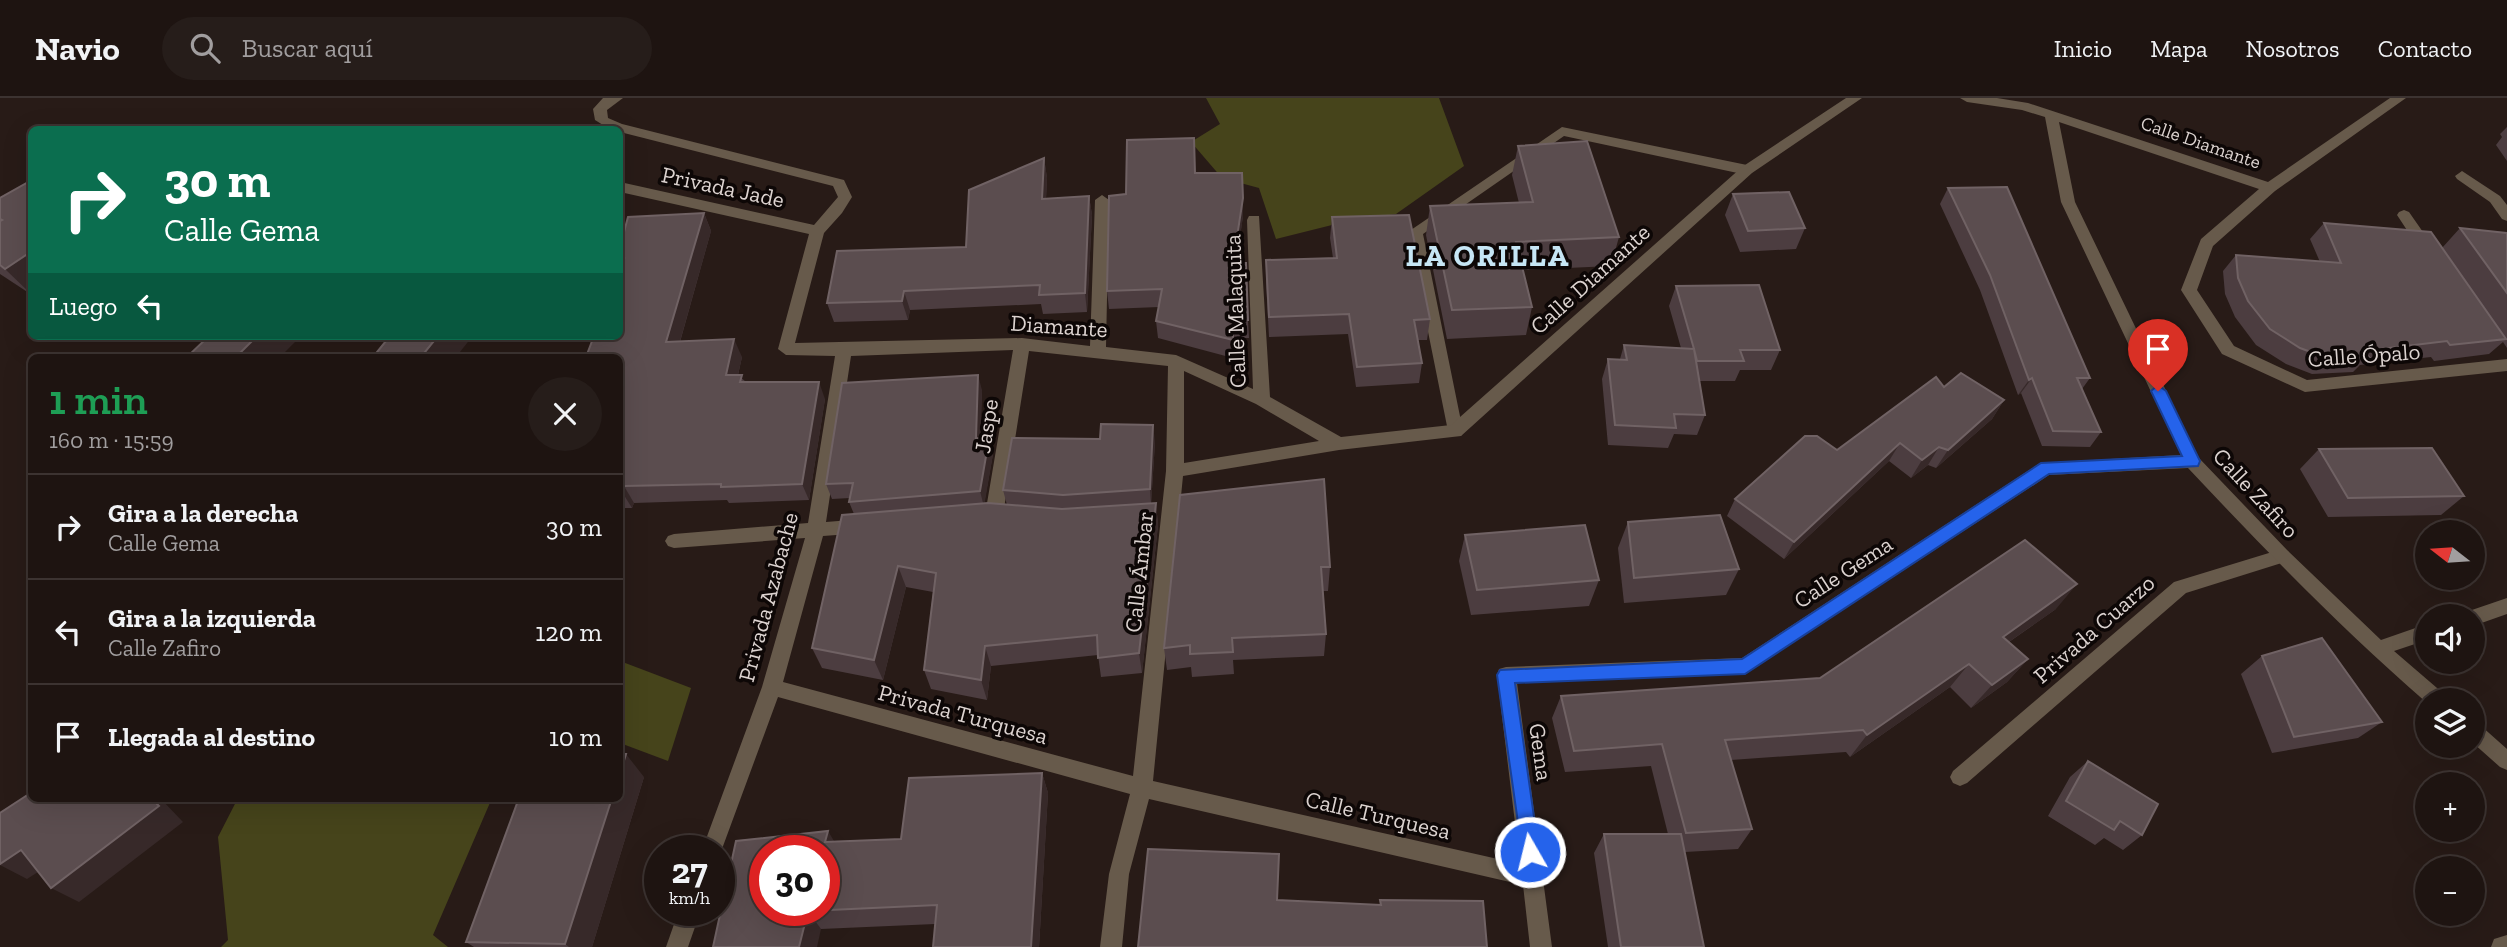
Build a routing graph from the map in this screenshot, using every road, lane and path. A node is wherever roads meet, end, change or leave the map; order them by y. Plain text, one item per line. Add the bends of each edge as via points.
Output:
1 (616, 98) edge
2 (1855, 98) edge
3 (1967, 98) edge
4 (2399, 98) edge
5 (2051, 114) junction
6 (615, 126) edge
7 (623, 129) edge
8 (1746, 170) junction
9 (2462, 176) dead end
10 (623, 188) edge
11 (2270, 188) junction
12 (1102, 200) dead end
13 (2404, 215) dead end
14 (2507, 216) edge
15 (1254, 220) dead end
16 (817, 231) junction
17 (2435, 261) edge
18 (1022, 344) junction
19 (844, 350) junction
20 (1098, 350) junction
21 (1176, 360) junction
22 (2504, 360) edge
23 (1262, 400) junction
24 (1455, 431) junction
25 (1339, 444) junction
26 (2192, 461) junction
27 (1175, 471) junction
28 (994, 516) edge
29 (884, 524) edge
30 (816, 530) junction
31 (674, 541) dead end
32 (2282, 556) junction
33 (2507, 606) edge
34 (2485, 614) edge
35 (2415, 636) edge
36 (2378, 649) junction
37 (1506, 675) joint
38 (772, 687) junction
39 (2423, 688) edge
40 (2485, 742) edge
41 (2507, 761) edge
42 (1959, 777) dead end
43 (1142, 788) junction
44 (718, 835) edge
45 (1533, 877) junction
46 (684, 926) edge
47 (2507, 946) edge
48 (677, 947) edge
49 (1111, 947) edge
50 (1541, 947) edge
51 (2502, 947) edge

1 - 6 street via 600,109 601,120
2 - 8 street, Calle Diamante
3 - 5 street, Calle Diamante
4 - 11 street, Calle Diamante
5 - 11 street, Calle Diamante
5 - 26 street, Calle Zafiro via 2068,202
7 - 16 street via 839,183 845,197
8 - 24 street, Calle Diamante
8 - 24 street via 1562,131 1415,232
9 - 14 street via 2495,199
10 - 16 street, Privada Jade
11 - 22 street, Calle Ópalo via 2206,243 2189,290 2228,350 2305,386
12 - 20 street
13 - 17 street
15 - 23 street, Calle Malaquita
16 - 19 street, Diamante via 786,349
18 - 19 street, Diamante
18 - 20 street, Diamante
18 - 28 street, Jaspe
19 - 30 street, Privada Azabache
20 - 21 street, Diamante
21 - 23 street, Diamante
21 - 27 street, Calle Ámbar
23 - 25 street
24 - 25 street
25 - 27 street
26 - 32 street, Calle Zafiro
26 - 37 street, Calle Gema via 2046,468 1745,666
27 - 43 street, Calle Ámbar via 1162,514
29 - 30 street
30 - 31 street
30 - 38 street, Privada Azabache
32 - 36 street, Calle Zafiro
32 - 42 street, Privada Cuarzo via 2180,587
33 - 34 street
35 - 36 street
36 - 39 street, Calle Zafiro
37 - 45 street, Gema
38 - 43 street, Privada Turquesa
38 - 44 street, Privada Azabache
40 - 41 street
43 - 45 street, Calle Turquesa
43 - 49 street, Calle Ámbar via 1119,874
45 - 50 street
46 - 48 street
47 - 51 street

